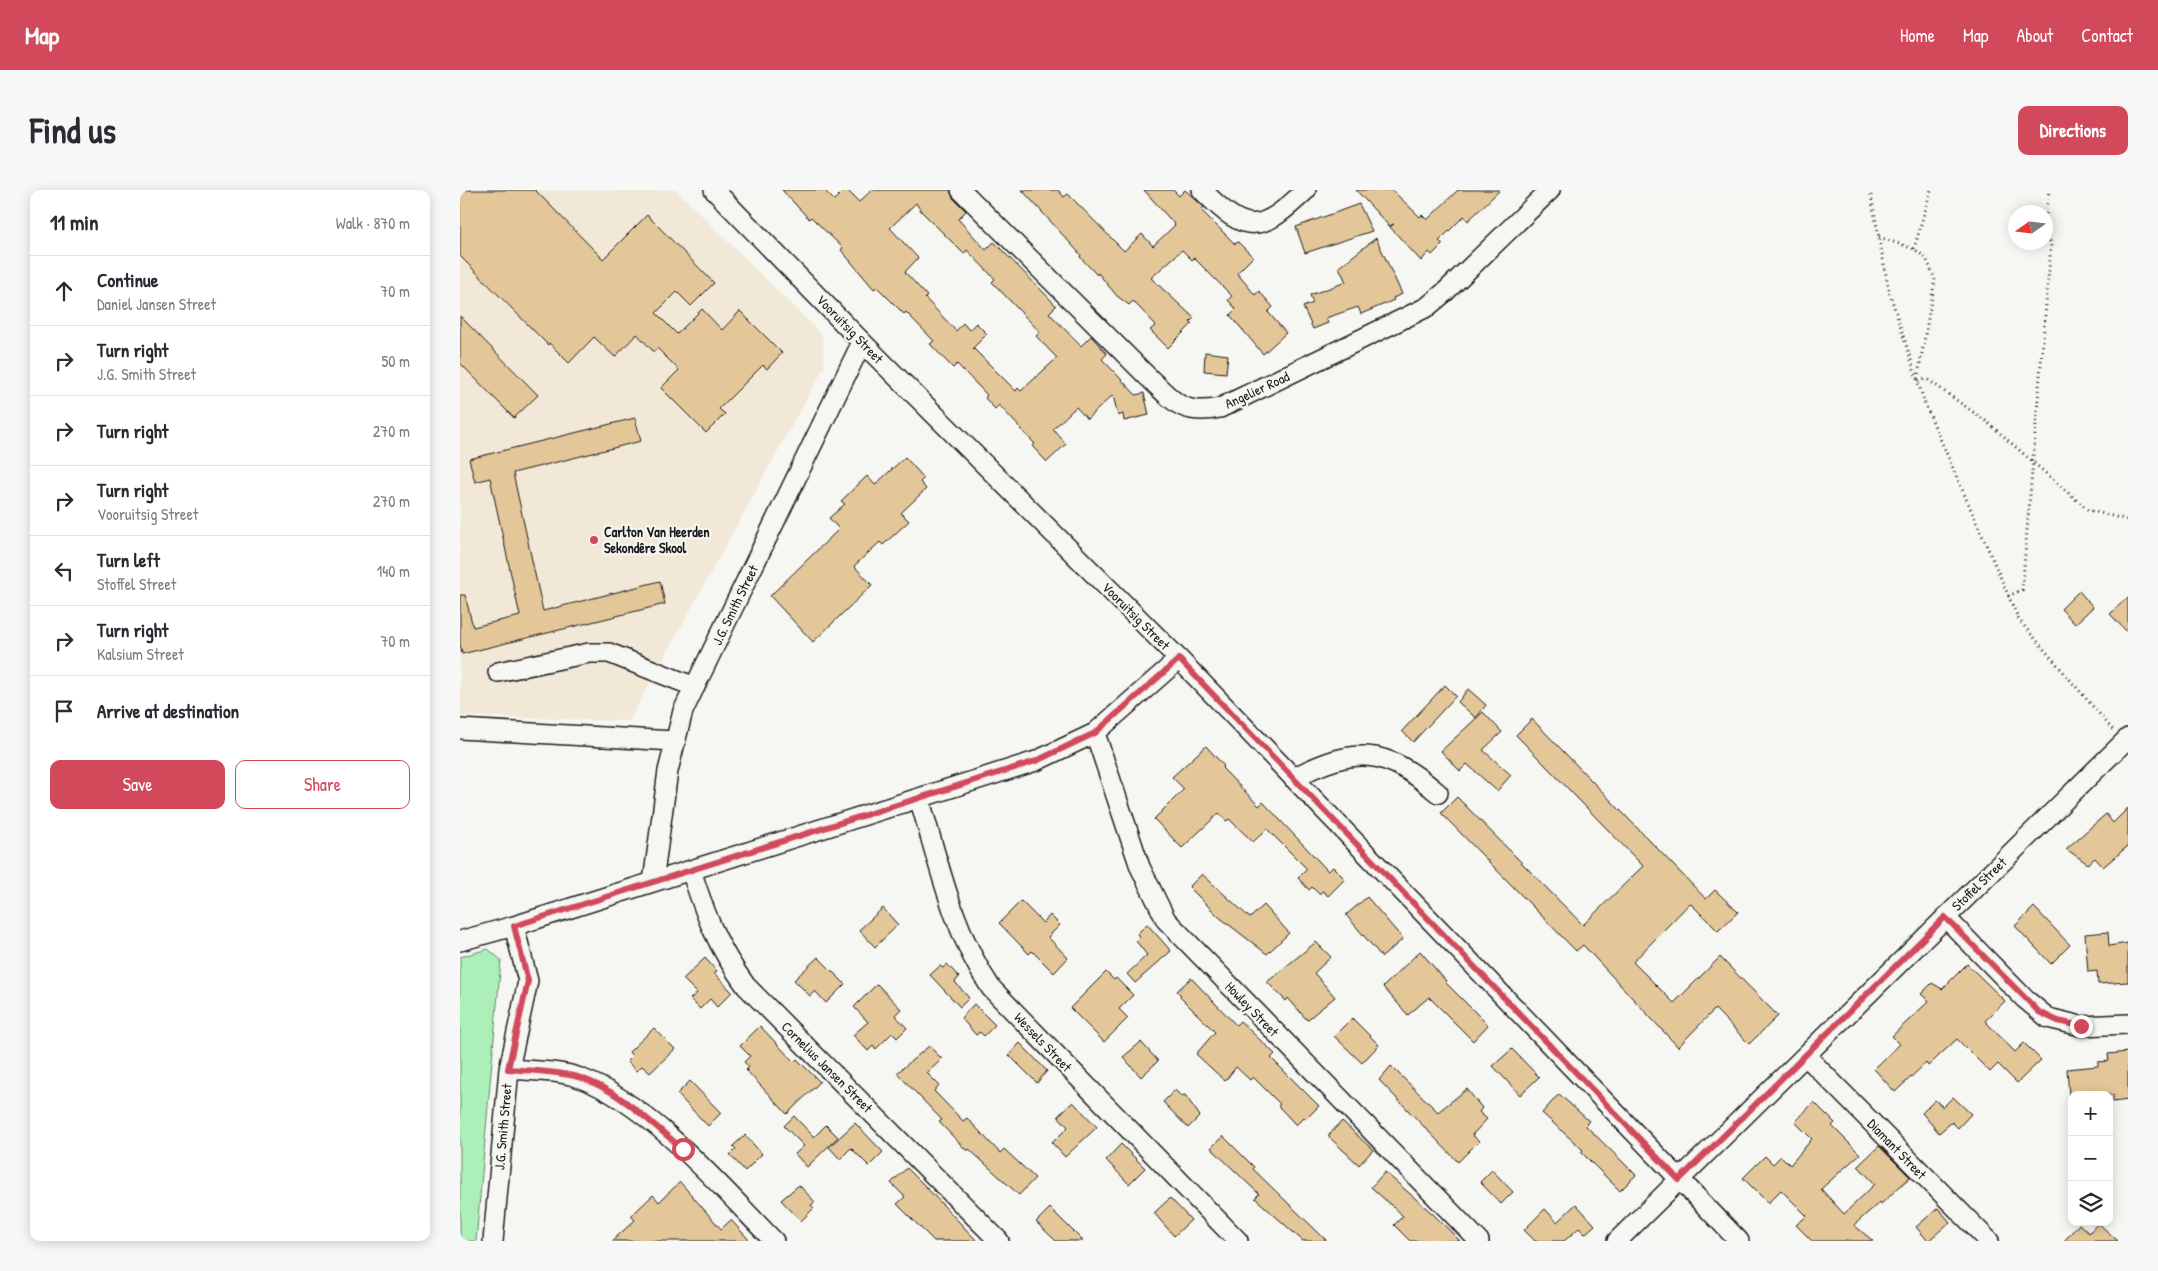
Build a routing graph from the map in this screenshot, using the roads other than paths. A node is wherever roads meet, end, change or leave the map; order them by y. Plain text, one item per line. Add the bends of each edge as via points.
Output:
1 (714, 190) edge
2 (961, 190) edge
3 (1202, 190) edge
4 (1306, 190) edge
5 (1550, 190) edge
6 (862, 342) junction
7 (1179, 659) junction
8 (498, 672) dead end
9 (695, 687) junction
10 (460, 729) edge
11 (1095, 733) junction
12 (674, 741) junction
13 (2126, 743) edge
14 (1293, 778) junction
15 (1438, 793) dead end
16 (920, 798) junction
17 (692, 870) junction
18 (653, 882) junction
19 (1945, 917) junction
20 (514, 926) junction
21 (460, 941) edge
22 (2128, 1024) edge
23 (1806, 1056) junction
24 (508, 1069) junction
25 (1679, 1180) junction
26 (493, 1241) edge
27 (774, 1241) edge
28 (999, 1241) edge
29 (1238, 1241) edge
30 (1479, 1241) edge
31 (1616, 1241) edge
32 (1739, 1241) edge
33 (1989, 1241) edge

1 - 6 street, Vooruitsig Street
2 - 5 street, Angelier Road via 1147,376 1173,400 1198,412 1220,408 1427,307
3 - 4 street via 1225,214 1254,223 1280,215
6 - 7 street, Vooruitsig Street
6 - 9 street, J.G. Smith Street
7 - 11 street
7 - 14 street, Vooruitsig Street
8 - 9 street via 589,653 609,653
9 - 12 street, J.G. Smith Street
10 - 12 street
11 - 16 street via 1036,761
11 - 30 street, Howley Street via 1140,867 1166,920
12 - 18 street, J.G. Smith Street
13 - 19 street, Stoffel Street
14 - 15 street via 1330,761 1367,755 1383,757 1403,767
14 - 25 street, Vooruitsig Street
16 - 17 street
16 - 29 street, Wessels Street via 963,940 975,965 992,988
17 - 18 street
17 - 28 street, Cornelius Jansen Street via 712,929 746,986
18 - 20 street
19 - 22 street via 2025,999 2048,1018 2081,1026
19 - 23 street, Stoffel Street
20 - 21 street
20 - 24 street, J.G. Smith Street via 528,981
23 - 25 street, Stoffel Street
23 - 33 street, Diamant Street
24 - 26 street, J.G. Smith Street
24 - 27 street via 578,1077 622,1099 683,1149
25 - 31 street, Stoffel Street
25 - 32 street, Vooruitsig Street

